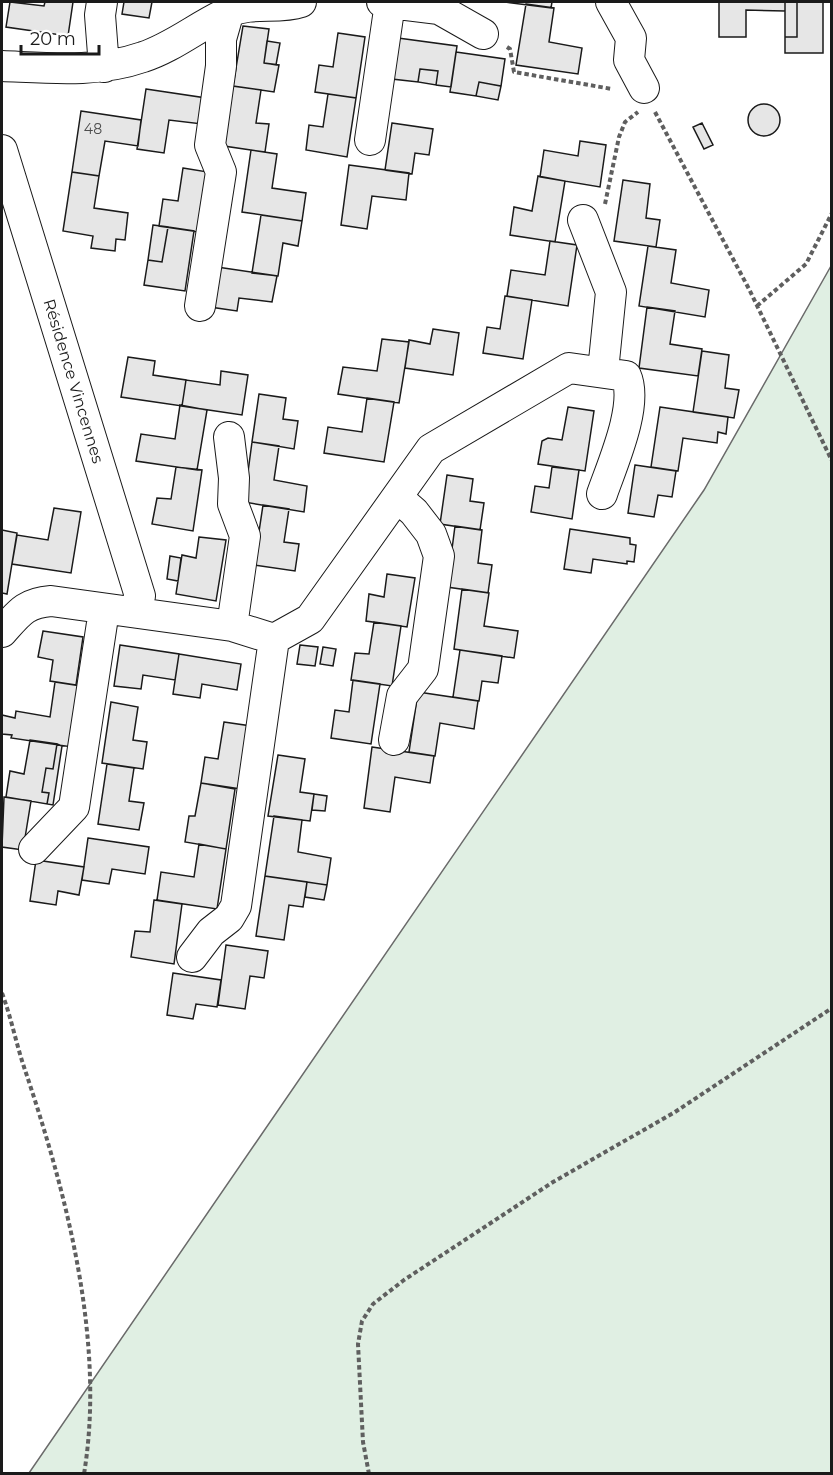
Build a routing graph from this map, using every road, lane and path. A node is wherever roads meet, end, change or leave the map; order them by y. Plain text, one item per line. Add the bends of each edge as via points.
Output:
1 (102, 2) edge
2 (301, 2) edge
3 (386, 2) edge
4 (611, 2) edge
5 (234, 6) edge
6 (483, 34) joint
7 (2, 66) edge
8 (104, 67) junction
9 (639, 90) junction
10 (370, 140) dead end
11 (2, 150) edge
12 (831, 213) edge
13 (583, 220) joint
14 (200, 306) dead end
15 (757, 306) junction
16 (603, 371) junction
17 (229, 437) dead end
18 (831, 460) edge
19 (602, 494) dead end
20 (398, 498) junction
21 (119, 611) junction
22 (232, 626) junction
23 (2, 632) edge
24 (274, 639) junction
25 (394, 740) dead end
26 (34, 849) dead end
27 (192, 957) dead end
28 (2, 993) edge
29 (831, 1008) edge
30 (84, 1473) edge
31 (369, 1473) edge

1 - 8 street
2 - 5 street via 288,6
3 - 6 street via 439,9
3 - 10 street
4 - 9 street via 631,38 629,60
5 - 8 street via 185,38 144,57
5 - 14 street via 221,39 210,145 221,172
6 - 9 path via 510,49 514,72
7 - 8 street via 76,70
9 - 13 path via 640,108 625,122 619,137 601,224
9 - 15 path
11 - 21 street, Résidence Vincennes via 140,596
12 - 15 path via 806,264
13 - 16 street via 611,292
15 - 18 path
16 - 19 street via 626,376 630,386 625,424
16 - 20 street via 569,368 431,448
17 - 22 street via 234,478 232,504 245,536
20 - 24 street via 310,619
20 - 25 street via 431,534 439,556 423,669 402,696
21 - 22 street
21 - 23 street via 36,602 26,606
21 - 26 street, Résidence Vincennes via 74,807
22 - 24 street
24 - 27 street via 236,906
28 - 30 path via 45,1128 80,1288 89,1365 89,1447
29 - 31 path via 675,1112 553,1182 372,1305 362,1321 358,1344 363,1442

